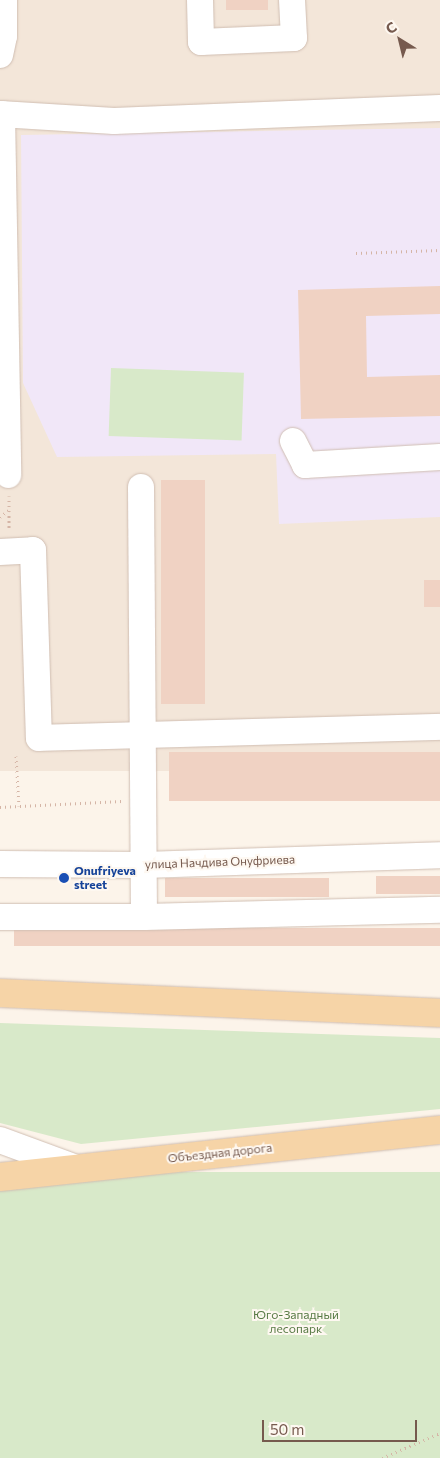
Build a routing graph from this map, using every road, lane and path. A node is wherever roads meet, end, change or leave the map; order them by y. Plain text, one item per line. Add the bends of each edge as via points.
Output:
1 (4, 0) edge
2 (200, 0) edge
3 (292, 0) edge
4 (0, 56) edge
5 (440, 108) edge
6 (1, 114) edge
7 (440, 250) edge
8 (356, 253) dead end
9 (293, 441) dead end
10 (440, 458) edge
11 (8, 474) joint
12 (141, 487) dead end
13 (9, 510) junction
14 (0, 517) edge
15 (0, 532) edge
16 (0, 552) edge
17 (440, 727) edge
18 (144, 736) junction
19 (16, 756) dead end
20 (144, 800) junction
21 (19, 806) junction
22 (0, 807) edge
23 (440, 855) edge
24 (0, 864) edge
25 (144, 865) junction
26 (440, 910) edge
27 (0, 917) edge
28 (144, 917) junction
29 (0, 993) edge
30 (440, 1013) edge
31 (440, 1130) edge
32 (0, 1140) edge
33 (79, 1168) junction
34 (0, 1177) edge
35 (440, 1433) edge
36 (382, 1458) edge

1 - 4 street via 4,36
2 - 3 street via 201,42 294,38
5 - 6 street via 114,121
6 - 11 street
7 - 8 path
9 - 10 street via 305,465
11 - 13 path
12 - 18 street
13 - 14 path
13 - 15 path via 9,532
16 - 18 street via 32,550 39,738
17 - 18 street
18 - 20 street
19 - 21 path
20 - 21 path
20 - 25 street
21 - 22 path
23 - 25 street, улица Начдива Онуфриева
24 - 25 street, улица Начдива Онуфриева
25 - 28 street
26 - 28 street
27 - 28 street
29 - 30 main road
31 - 33 main road, Объездная дорога
32 - 33 street
33 - 34 main road, Объездная дорога
35 - 36 path

